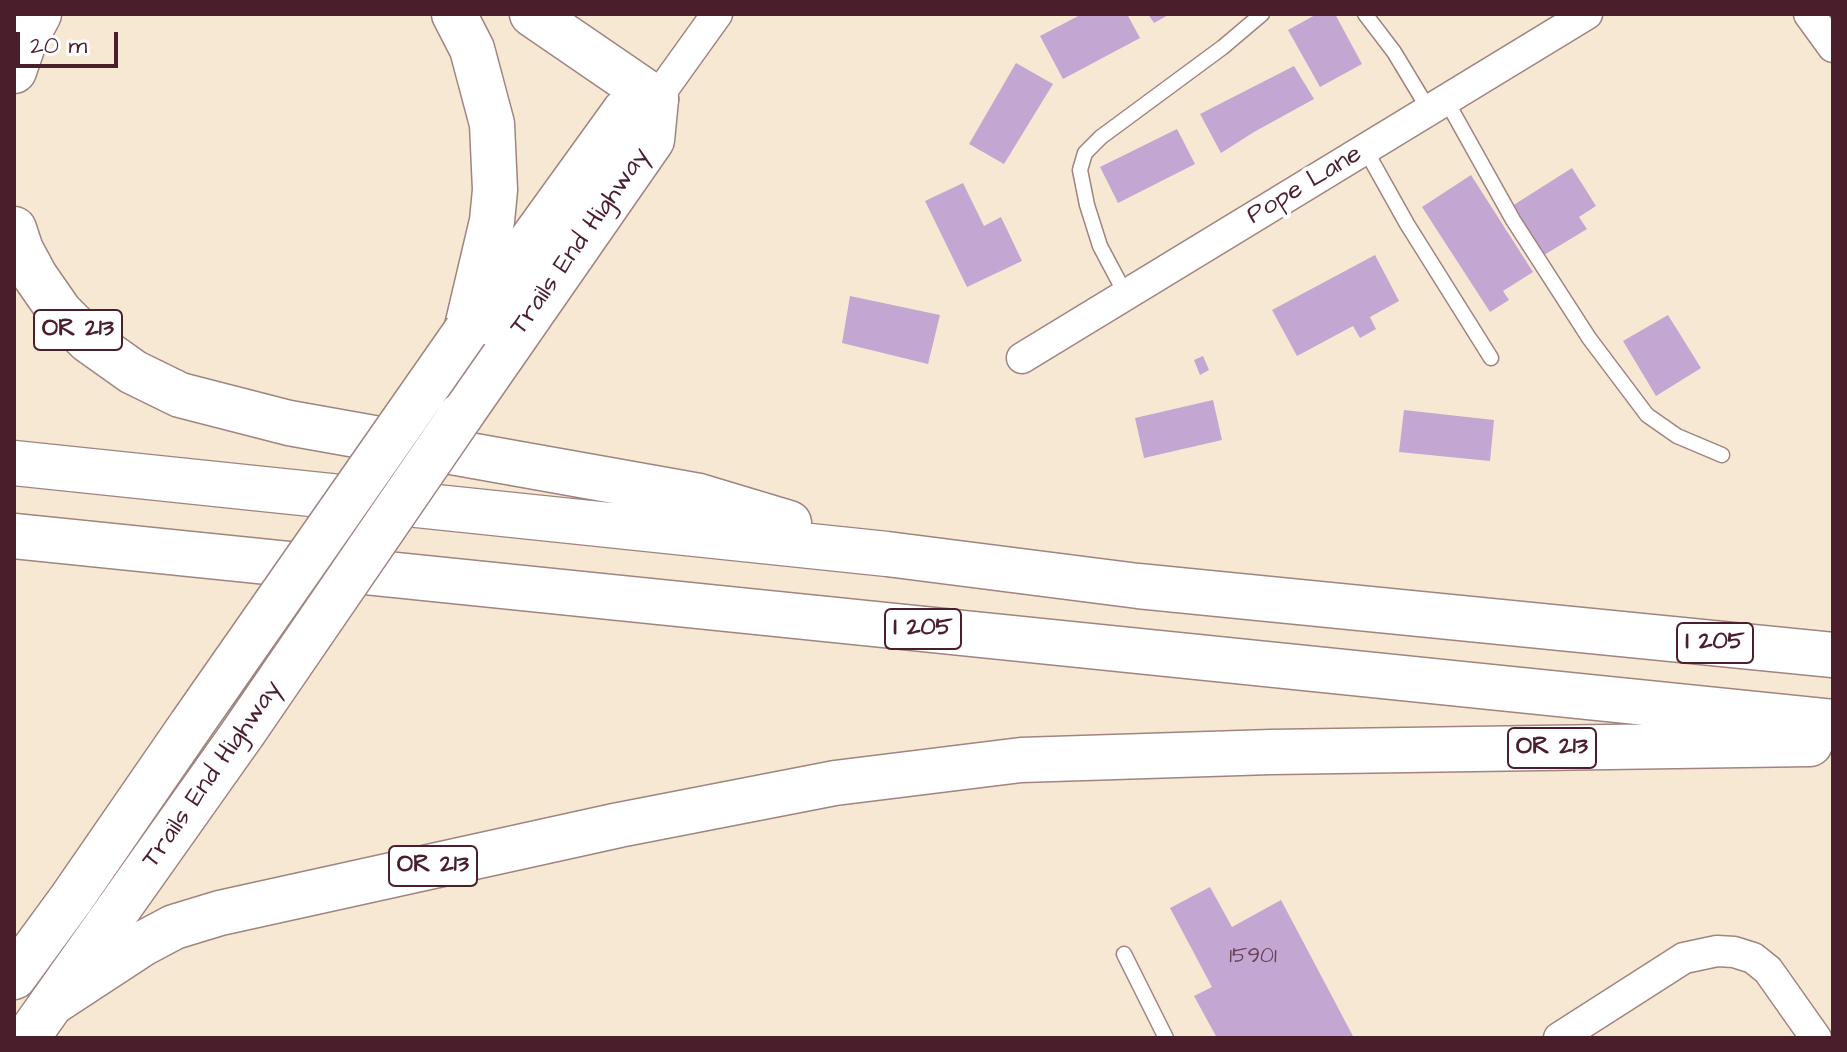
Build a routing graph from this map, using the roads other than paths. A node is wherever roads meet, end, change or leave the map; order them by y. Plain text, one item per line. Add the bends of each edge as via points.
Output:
1 (39, 14) edge
2 (454, 14) edge
3 (532, 14) edge
4 (717, 14) edge
5 (1262, 14) edge
6 (1365, 14) edge
7 (1587, 14) edge
8 (1809, 14) edge
9 (1833, 47) edge
10 (14, 71) edge
11 (656, 99) junction
12 (1437, 105) junction
13 (1365, 149) junction
14 (14, 229) edge
15 (1126, 295) junction
16 (466, 331) junction
17 (1022, 358) dead end
18 (1491, 358) dead end
19 (1722, 455) dead end
20 (14, 463) edge
21 (14, 536) edge
22 (887, 554) junction
23 (1833, 655) edge
24 (1833, 722) edge
25 (1833, 743) edge
26 (1124, 954) dead end
27 (14, 977) edge
28 (52, 1003) junction
29 (27, 1038) edge
30 (1166, 1038) edge
31 (1559, 1038) edge
32 (1816, 1038) edge

1 - 10 highway
2 - 16 highway via 472,49 492,124 495,190
3 - 11 highway
4 - 11 street
5 - 15 lane via 1085,153 1080,170 1087,205 1100,246
6 - 12 lane
7 - 12 street, Pope Lane
8 - 9 street
11 - 16 highway, Trails End Highway via 624,112
11 - 28 highway, Trails End Highway, bridge via 652,140
12 - 13 street, Pope Lane
12 - 19 lane via 1589,338 1647,415 1677,436
13 - 15 street, Pope Lane
13 - 18 lane
14 - 22 highway, OR 213 via 35,276 88,340 133,372 180,395 289,423 699,496
15 - 17 street, Pope Lane
16 - 27 highway, Trails End Highway, bridge
20 - 22 highway, I 205
21 - 24 highway, I 205
22 - 23 highway, I 205 via 1138,586
25 - 28 highway, OR 213 via 1021,760 835,783 206,917 142,944
26 - 30 lane
28 - 29 highway, Trails End Highway / OR 213
31 - 32 street via 1684,958 1708,952 1753,958 1768,970

